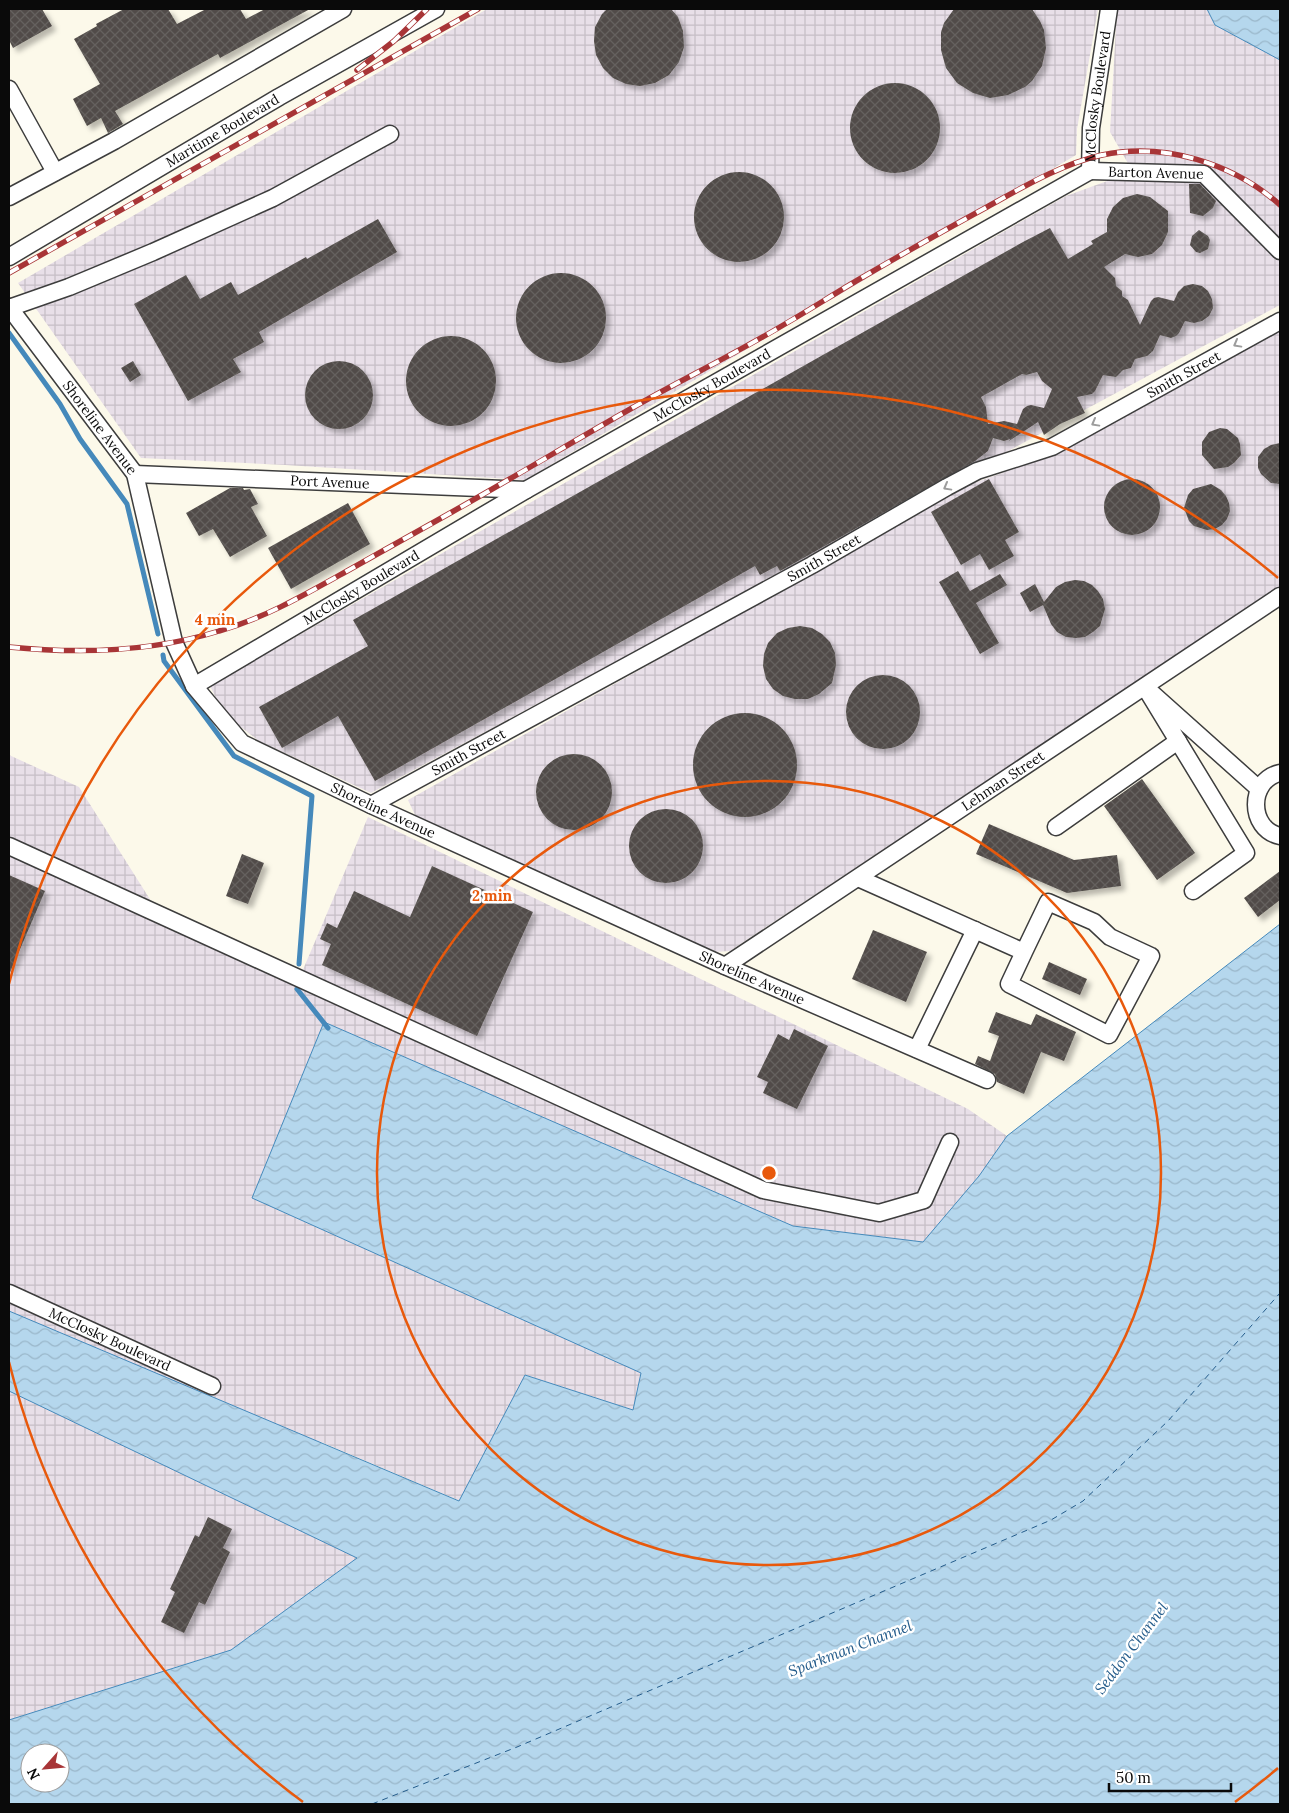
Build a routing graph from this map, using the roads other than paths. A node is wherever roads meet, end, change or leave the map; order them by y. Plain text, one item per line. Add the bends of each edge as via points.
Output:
1 (343, 9) edge
2 (436, 9) edge
3 (1109, 9) edge
4 (9, 89) edge
5 (390, 134) dead end
6 (1090, 171) junction
7 (55, 172) junction
8 (9, 197) edge
9 (1280, 251) edge
10 (9, 257) edge
11 (9, 308) edge
12 (1280, 321) edge
13 (135, 474) junction
14 (526, 490) junction
15 (1280, 596) edge
16 (194, 686) junction
17 (1145, 686) junction
18 (1178, 741) junction
19 (1280, 773) edge
20 (1259, 789) junction
21 (371, 805) junction
22 (1056, 827) dead end
23 (1280, 836) edge
24 (9, 846) edge
25 (858, 878) junction
26 (1193, 891) dead end
27 (975, 930) junction
28 (1024, 952) junction
29 (725, 966) junction
30 (917, 1049) junction
31 (988, 1080) dead end
32 (950, 1142) dead end
33 (9, 1293) edge
34 (212, 1386) dead end

1 - 7 street
2 - 10 street, Maritime Boulevard via 279,97
3 - 6 street, McClosky Boulevard via 1091,128
4 - 7 street
5 - 11 street via 273,198 69,287
6 - 9 street, Barton Avenue via 1204,174
6 - 14 street, McClosky Boulevard
7 - 8 street
11 - 13 street, Shoreline Avenue
12 -> 21 street, Smith Street via 1052,447 977,471 947,486 812,565
13 - 14 street, Port Avenue
13 - 16 street, Shoreline Avenue via 174,642
14 - 16 street, McClosky Boulevard
15 - 17 street, Lehman Street
16 - 21 street, Shoreline Avenue via 242,743
17 - 18 street
17 - 20 street
17 - 25 street, Lehman Street
18 - 22 street
18 - 26 street via 1246,853
19 - 20 street via 1266,780
20 - 23 street via 1255,800 1260,821 1267,830
21 - 29 street, Shoreline Avenue
24 - 32 street via 763,1190 879,1213 924,1200
25 - 27 street
25 - 29 street, Lehman Street
27 - 28 street
27 - 30 street
28 - 28 street via 1009,984 1109,1034 1151,956 1110,937 1094,922 1048,902
29 - 30 street, Shoreline Avenue
30 - 31 street, Shoreline Avenue
33 - 34 street, McClosky Boulevard

